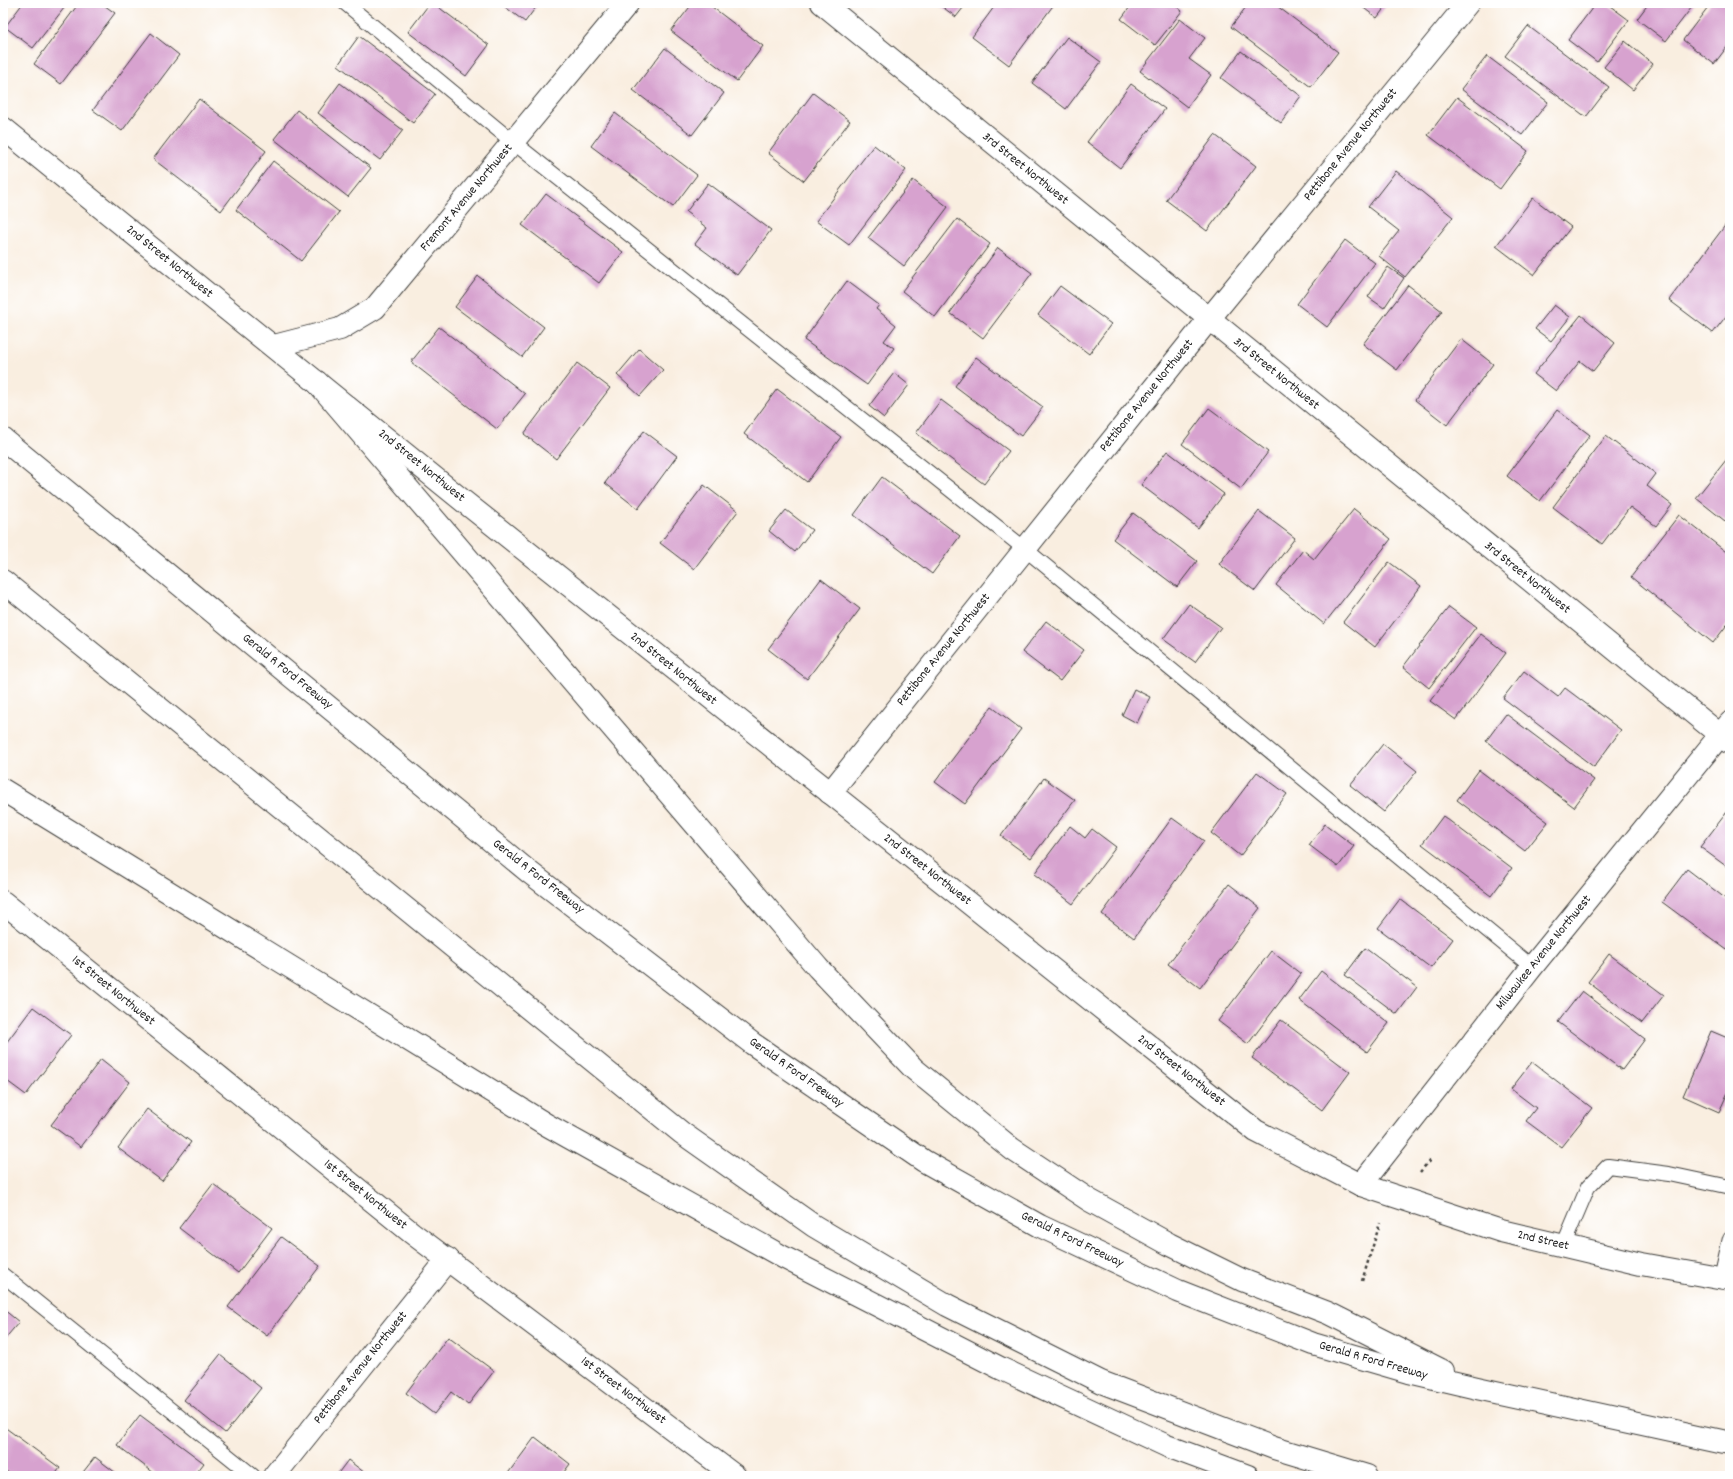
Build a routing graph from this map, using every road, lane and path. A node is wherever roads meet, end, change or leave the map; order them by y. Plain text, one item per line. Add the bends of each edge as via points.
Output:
1 (345, 3) edge
2 (628, 3) edge
3 (822, 3) edge
4 (1468, 3) edge
5 (3, 128) edge
6 (513, 142) junction
7 (1209, 319) junction
8 (274, 346) junction
9 (317, 382) junction
10 (3, 439) edge
11 (1025, 549) junction
12 (3, 581) edge
13 (1727, 734) edge
14 (3, 790) edge
15 (830, 793) junction
16 (3, 902) edge
17 (1532, 967) junction
18 (1361, 1185) junction
19 (1730, 1187) edge
20 (1381, 1220) dead end
21 (1730, 1238) edge
22 (1563, 1246) junction
23 (448, 1259) junction
24 (3, 1275) edge
25 (1725, 1279) edge
26 (1362, 1281) dead end
27 (1477, 1388) junction
28 (1730, 1443) edge
29 (253, 1476) edge
30 (274, 1476) edge
31 (735, 1476) edge
32 (1248, 1476) edge
33 (1367, 1476) edge

1 - 6 lane
2 - 6 main road, Fremont Avenue Northwest
3 - 7 main road, 3rd Street Northwest
4 - 7 main road, Pettibone Avenue Northwest
5 - 8 main road, 2nd Street Northwest
6 - 8 main road, Fremont Avenue Northwest via 375,308 340,329
6 - 11 lane
7 - 11 main road, Pettibone Avenue Northwest
7 - 13 main road, 3rd Street Northwest
8 - 9 main road, 2nd Street Northwest
9 - 15 main road, 2nd Street Northwest
9 - 27 main road via 818,968 914,1069 1012,1149 1089,1200 1242,1280 1328,1314
10 - 27 main road, Gerald R Ford Freeway via 530,872 753,1044 924,1161 1040,1226 1178,1291 1313,1344 1409,1372
11 - 15 main road, Pettibone Avenue Northwest
11 - 17 lane
12 - 33 main road via 682,1133 814,1226 947,1305 1101,1382 1274,1448
13 - 17 main road, Milwaukee Avenue Northwest
14 - 32 main road via 547,1125 783,1257 1000,1368 1167,1446
15 - 18 main road, 2nd Street Northwest via 1256,1131
16 - 23 main road, 1st Street Northwest via 412,1233
17 - 18 main road, Milwaukee Avenue Northwest
18 - 22 main road, 2nd Street via 1501,1231
19 - 22 lane via 1669,1174 1608,1166 1588,1187
20 - 26 path
21 - 25 lane
22 - 25 main road, 2nd Street via 1641,1264
23 - 30 main road, Pettibone Avenue Northwest
23 - 31 main road, 1st Street Northwest
24 - 29 lane
27 - 28 main road, Gerald R Ford Freeway

